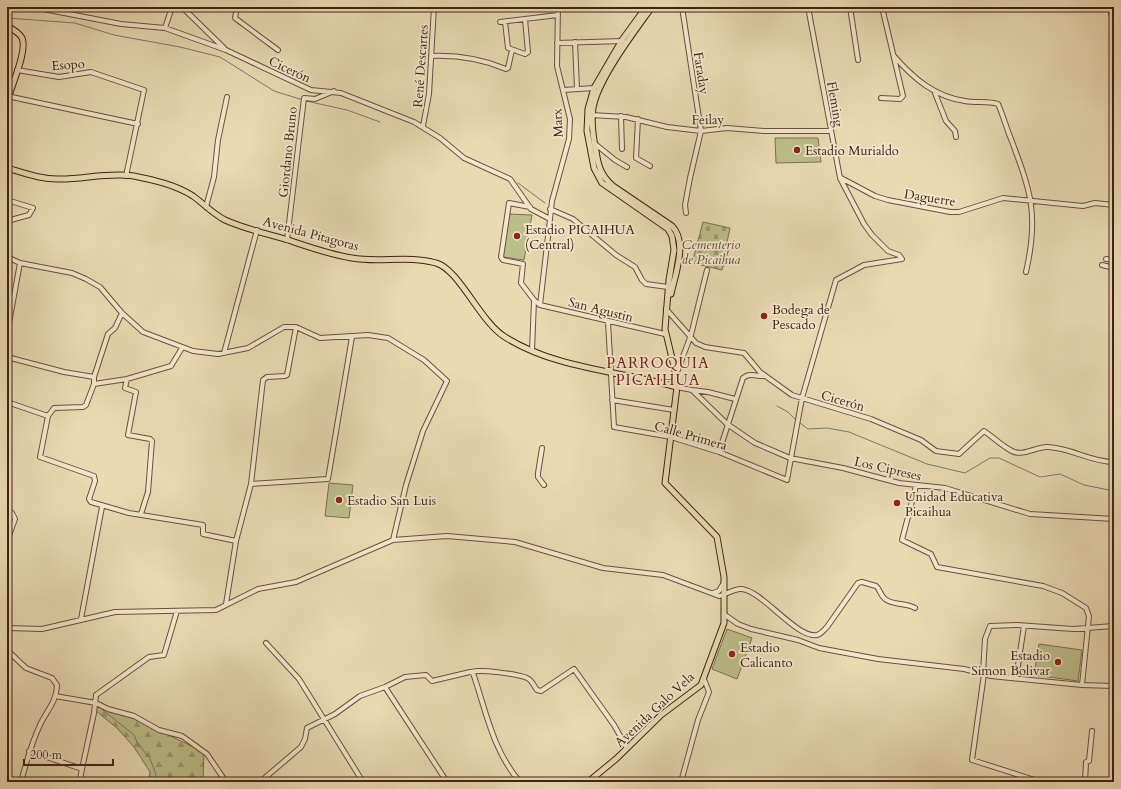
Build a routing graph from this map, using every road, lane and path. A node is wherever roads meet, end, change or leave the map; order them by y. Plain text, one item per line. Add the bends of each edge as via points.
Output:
1 (33, 7) edge
2 (172, 7) edge
3 (182, 7) edge
4 (237, 7) edge
5 (434, 7) edge
6 (558, 7) edge
7 (646, 7) edge
8 (652, 7) edge
9 (682, 7) edge
10 (808, 7) edge
11 (850, 7) edge
12 (882, 7) edge
13 (1081, 7) edge
14 (1112, 9) edge
15 (558, 14) junction
16 (525, 19) junction
17 (500, 22) dead end
18 (505, 22) junction
19 (1114, 25) edge
20 (7, 26) edge
21 (165, 28) junction
22 (625, 41) junction
23 (574, 42) junction
24 (557, 43) junction
25 (226, 50) junction
26 (278, 50) dead end
27 (512, 50) junction
28 (431, 56) junction
29 (894, 56) junction
30 (858, 60) dead end
31 (17, 70) junction
32 (594, 88) junction
33 (577, 89) junction
34 (563, 90) junction
35 (334, 91) junction
36 (935, 93) junction
37 (8, 96) edge
38 (226, 97) dead end
39 (881, 98) dead end
40 (7, 103) edge
41 (590, 115) junction
42 (621, 116) junction
43 (638, 119) junction
44 (138, 124) junction
45 (423, 126) junction
46 (831, 130) junction
47 (702, 131) junction
48 (956, 137) dead end
49 (594, 143) junction
50 (622, 149) dead end
51 (650, 166) dead end
52 (627, 167) dead end
53 (7, 168) edge
54 (126, 176) junction
55 (840, 178) junction
56 (7, 200) edge
57 (1031, 200) junction
58 (1114, 205) edge
59 (206, 207) junction
60 (530, 207) junction
61 (550, 209) junction
62 (686, 213) dead end
63 (550, 219) junction
64 (7, 221) edge
65 (257, 230) junction
66 (287, 240) junction
67 (7, 257) edge
68 (1106, 259) dead end
69 (1114, 260) edge
70 (20, 263) junction
71 (1102, 265) dead end
72 (1114, 268) edge
73 (707, 270) dead end
74 (1026, 272) dead end
75 (668, 287) junction
76 (534, 300) junction
77 (540, 305) junction
78 (666, 306) junction
79 (122, 313) junction
80 (608, 322) junction
81 (296, 327) junction
82 (7, 334) edge
83 (665, 334) junction
84 (691, 336) junction
85 (352, 337) junction
86 (182, 348) junction
87 (532, 351) junction
88 (224, 353) junction
89 (7, 357) edge
90 (610, 372) junction
91 (676, 375) junction
92 (766, 376) junction
93 (94, 377) junction
94 (127, 379) junction
95 (94, 384) junction
96 (677, 387) junction
97 (692, 390) junction
98 (802, 398) junction
99 (735, 399) junction
100 (612, 400) junction
101 (7, 402) edge
102 (674, 410) junction
103 (48, 416) junction
104 (727, 424) junction
105 (671, 437) junction
106 (542, 448) dead end
107 (719, 452) junction
108 (790, 458) junction
109 (1114, 462) edge
110 (251, 484) junction
111 (544, 485) dead end
112 (916, 486) junction
113 (102, 507) junction
114 (7, 510) edge
115 (141, 514) junction
116 (1114, 519) edge
117 (394, 540) junction
118 (7, 541) edge
119 (236, 541) junction
120 (724, 577) junction
121 (712, 593) junction
122 (725, 593) junction
123 (226, 604) junction
124 (915, 608) dead end
125 (177, 611) junction
126 (725, 615) junction
127 (81, 619) junction
128 (1024, 626) junction
129 (1114, 626) edge
130 (7, 628) edge
131 (1088, 628) junction
132 (266, 643) dead end
133 (7, 650) edge
134 (471, 672) junction
135 (983, 674) junction
136 (1016, 678) junction
137 (704, 679) junction
138 (1082, 685) junction
139 (1114, 686) edge
140 (385, 687) junction
141 (55, 696) junction
142 (94, 702) junction
143 (324, 719) junction
144 (1092, 731) dead end
145 (627, 748) junction
146 (29, 751) junction
147 (82, 769) junction
148 (22, 782) edge
149 (83, 782) edge
150 (226, 782) edge
151 (260, 782) edge
152 (363, 782) edge
153 (447, 782) edge
154 (520, 782) edge
155 (588, 782) edge
156 (681, 782) edge
157 (1041, 782) edge
158 (1085, 782) edge

1 - 21 street, Cicerón via 121,24
2 - 21 street
3 - 25 street
4 - 26 street via 234,18
5 - 28 street, René Descartes
6 - 15 street, Marx
7 - 22 main road, Avenida Galo Vela
8 - 22 main road, Avenida Galo Vela
9 - 47 street, Faraday
10 - 46 street, Fleming
11 - 30 street
12 - 29 street
13 - 14 street
14 - 19 street
15 - 16 street
15 - 24 street, Marx
16 - 18 street
16 - 27 street via 528,52 525,54
17 - 18 street
18 - 27 street via 508,48
20 - 31 main road via 17,32 23,40
21 - 25 street, Cicerón
22 - 23 street
22 - 32 main road, Avenida Galo Vela
22 - 41 main road, Avenida Galo Vela via 599,90
23 - 24 street
23 - 33 street
24 - 34 street, Marx via 557,66
25 - 35 street, Cicerón via 311,90
27 - 28 street via 506,69 461,56
28 - 45 street, René Descartes via 428,105
29 - 36 street
29 - 39 street via 902,97
31 - 37 main road
31 - 44 street, Esopo via 59,77 91,72 142,89 144,94
32 - 33 street
32 - 41 main road, Avenida Galo Vela
33 - 34 street
34 - 61 street, Marx via 570,119 569,139
35 - 45 street, Cicerón
35 - 66 street, Giordano Bruno via 303,101
36 - 48 street via 946,121 955,131
36 - 57 street via 960,101 998,104
37 - 40 main road
37 - 44 street
38 - 59 street via 214,176
41 - 42 street, Feilay
41 - 49 main road, Avenida Galo Vela
41 - 75 main road, Avenida Galo Vela via 587,132 592,163 598,178 610,190 668,229 672,236 674,250
42 - 43 street, Feilay
42 - 50 street
43 - 47 street, Feilay via 667,127
43 - 51 street via 636,158
44 - 54 street
45 - 60 street, Cicerón via 464,158 512,181
46 - 47 street, Feilay via 764,131 727,128
46 - 55 street, Fleming
47 - 62 street, Faraday via 690,178
49 - 52 street
49 - 78 main road, Avenida Galo Vela via 598,165 607,181 677,232 679,253
53 - 54 main road, Avenida Pitagoras via 58,179
54 - 59 main road, Avenida Pitagoras via 176,187
55 - 57 street, Daguerre via 875,196 937,210 960,212 1003,198
55 - 98 street, Fleming via 872,235 888,251 902,259 864,265 836,280
56 - 64 street via 33,208 29,214
57 - 58 street, Daguerre via 1083,206
57 - 74 street via 1034,226
59 - 65 main road, Avenida Pitagoras via 225,220
60 - 63 street, Cicerón
60 - 76 street via 509,203 501,258 524,265 521,283
61 - 63 street, Marx
61 - 75 street via 573,220 616,256 635,267 646,284
63 - 77 street, Marx
65 - 66 main road, Avenida Pitagoras
65 - 88 street
66 - 87 main road, Avenida Pitagoras via 353,259 393,258 443,265 486,321 503,336
67 - 70 street
68 - 69 street
70 - 79 street via 72,273 86,279 100,287
70 - 82 street
71 - 72 street
73 - 84 street
75 - 78 main road, Avenida Galo Vela
76 - 77 street, San Agustin
76 - 87 street
77 - 80 street, San Agustin
78 - 83 main road, Avenida Galo Vela
78 - 84 street, Cicerón
79 - 86 street via 143,332
79 - 93 street via 115,328 108,334
80 - 83 street, San Agustin
80 - 90 street
81 - 85 street via 320,338
81 - 88 street via 284,327 248,348
81 - 110 street via 287,375 267,377 263,380
83 - 91 main road, Avenida Galo Vela
84 - 91 street
84 - 92 street, Cicerón via 705,347 744,353 755,368
85 - 110 street via 328,479
85 - 117 street via 368,335 388,338 424,360 447,381 423,431 406,485
86 - 88 street via 210,354
86 - 94 street via 171,366
87 - 90 main road, Avenida Pitagoras via 574,365
89 - 93 street
90 - 96 main road, Avenida Pitagoras
90 - 100 street
91 - 96 main road, Avenida Galo Vela
92 - 98 street, Cicerón via 792,395
92 - 99 street via 747,375 743,378
93 - 95 street
94 - 95 street
94 - 115 street via 126,388 136,392 128,435 152,441 148,492
95 - 103 street via 85,406 56,407
96 - 97 street
96 - 102 main road, Avenida Galo Vela
97 - 99 street
97 - 104 street, Los Cipreses
98 - 108 street
98 - 109 street, Cicerón via 871,419 921,440 936,451 959,454 984,431 1013,452 1024,452 1042,446 1070,450 1092,459
99 - 104 street
100 - 102 street
100 - 105 street, Calle Primera via 614,427
101 - 103 street
102 - 105 main road, Avenida Galo Vela
103 - 113 street via 40,457 92,474 95,481 89,500
104 - 107 street
104 - 108 street, Los Cipreses via 755,443
105 - 107 street, Calle Primera
105 - 120 main road, Avenida Galo Vela via 665,483 717,537
106 - 111 street via 538,477
107 - 108 street, Calle Primera via 787,480
108 - 112 street, Los Cipreses
110 - 119 street
112 - 116 street, Los Cipreses via 945,488 1036,515
112 - 131 street via 902,540 931,554 937,567 1014,579 1056,590 1086,608 1089,616
113 - 115 street
113 - 127 street
114 - 118 street via 15,519
115 - 119 street via 203,525 203,534
117 - 121 street via 447,536 515,542 603,568 663,575
117 - 123 street via 318,574 296,582 258,589
119 - 123 street
120 - 121 street via 719,591
120 - 122 main road, Avenida Galo Vela
121 - 122 street via 719,596
122 - 124 street via 740,589 751,592 793,625 817,635 827,627 858,583 876,586 882,596 894,604 909,604
122 - 126 main road, Avenida Galo Vela
123 - 125 street via 216,610
125 - 127 street via 115,612
125 - 142 street via 164,654 149,657 100,691
126 - 135 street via 751,629 798,640 819,648
126 - 137 main road, Avenida Galo Vela
127 - 130 street via 42,629
128 - 131 street
128 - 135 street via 990,626 985,639
128 - 136 street
129 - 131 street
131 - 138 street
132 - 143 street via 299,679
133 - 141 street via 26,668 53,679 57,685
134 - 140 street via 432,681 426,676 405,677
134 - 145 street via 490,671 525,678 541,691 574,669 614,725
134 - 154 street via 497,747
135 - 136 street
135 - 157 street via 972,760
136 - 138 street
137 - 145 main road, Avenida Galo Vela via 701,685 667,710
137 - 156 street via 709,692
138 - 139 street
140 - 143 street via 356,697 335,714
140 - 153 street
141 - 142 street
141 - 146 street
142 - 147 street
142 - 150 street via 134,716 159,730 182,736 207,754
143 - 151 street via 307,728 301,747
143 - 152 street
144 - 158 street
145 - 155 main road, Avenida Galo Vela
146 - 147 street
146 - 148 street
147 - 149 street via 80,779

